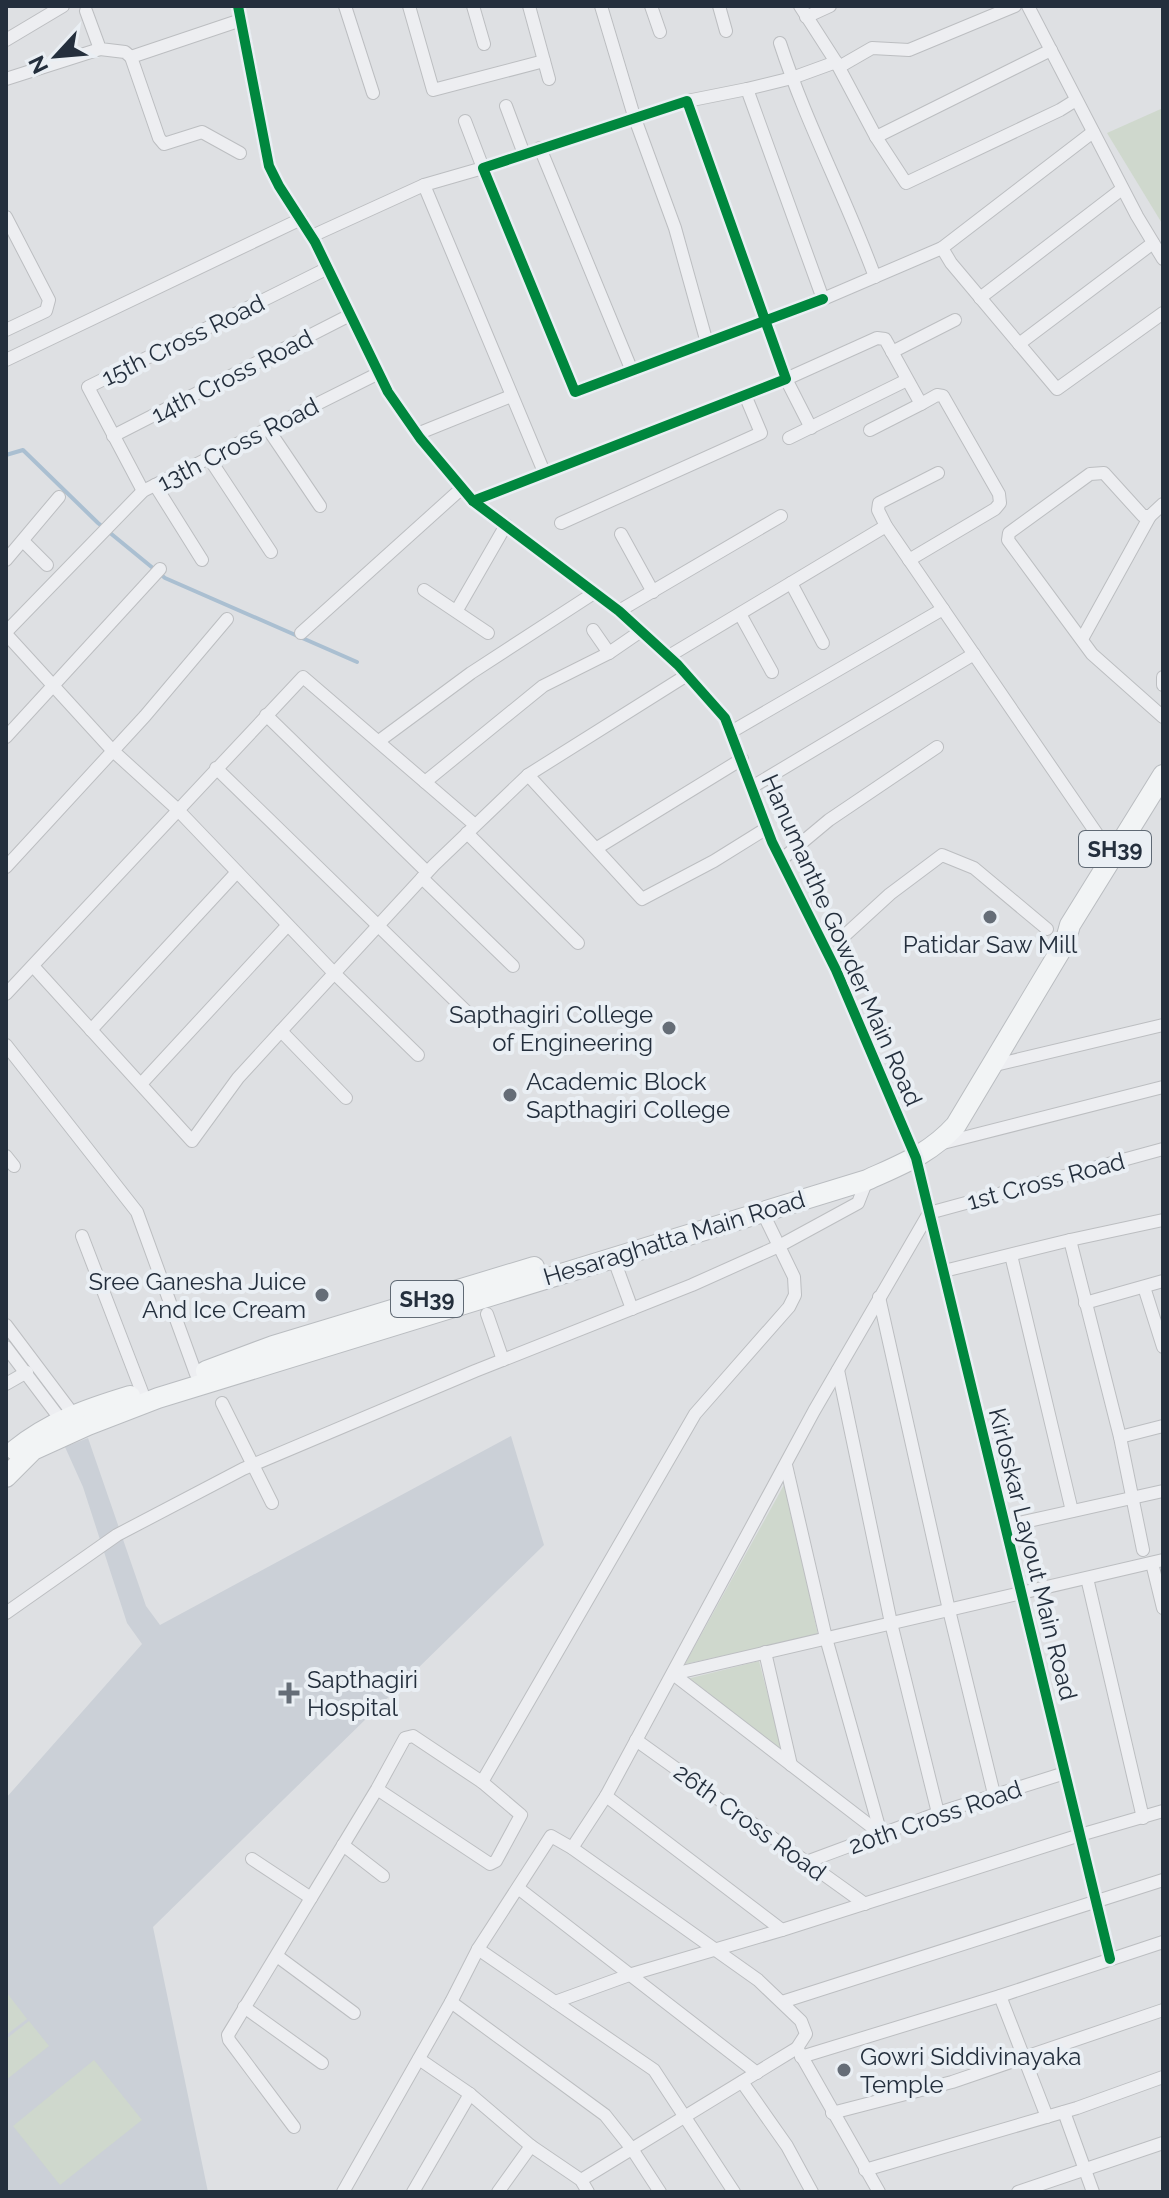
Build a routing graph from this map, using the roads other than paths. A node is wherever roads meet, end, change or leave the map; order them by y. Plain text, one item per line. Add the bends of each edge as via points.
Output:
1 (63, 6) edge
2 (238, 6) edge
3 (345, 6) edge
4 (409, 6) edge
5 (473, 6) edge
6 (529, 6) edge
7 (601, 6) edge
8 (651, 6) edge
9 (719, 6) edge
10 (830, 6) edge
11 (1015, 6) edge
12 (1028, 6) edge
13 (89, 8) edge
14 (803, 12) edge
15 (241, 20) junction
16 (726, 31) dead end
17 (660, 32) dead end
18 (6, 40) edge
19 (780, 43) dead end
20 (484, 44) dead end
21 (100, 49) junction
22 (1051, 50) junction
23 (131, 57) junction
24 (544, 61) junction
25 (838, 64) junction
26 (792, 78) junction
27 (6, 79) edge
28 (549, 79) dead end
29 (747, 89) junction
30 (373, 93) dead end
31 (1076, 100) junction
32 (687, 101) junction
33 (506, 106) dead end
34 (634, 116) junction
35 (465, 121) dead end
36 (1093, 132) junction
37 (876, 137) junction
38 (540, 148) junction
39 (240, 153) dead end
40 (524, 154) junction
41 (483, 168) junction
42 (424, 185) junction
43 (1122, 189) junction
44 (6, 217) edge
45 (301, 219) junction
46 (312, 236) junction
47 (1153, 243) junction
48 (942, 248) junction
49 (1163, 259) edge
50 (328, 268) junction
51 (875, 277) junction
52 (980, 298) junction
53 (823, 299) junction
54 (1163, 313) edge
55 (350, 315) junction
56 (955, 320) dead end
57 (765, 321) junction
58 (6, 330) edge
59 (707, 343) junction
60 (1019, 344) junction
61 (892, 352) junction
62 (6, 360) edge
63 (632, 371) junction
64 (379, 373) junction
65 (786, 379) junction
66 (907, 380) junction
67 (745, 395) junction
68 (511, 396) junction
69 (921, 404) junction
70 (811, 428) junction
71 (268, 429) junction
72 (870, 430) dead end
73 (417, 434) junction
74 (113, 436) junction
75 (789, 438) dead end
76 (209, 458) junction
77 (544, 472) junction
78 (938, 473) dead end
79 (149, 488) junction
80 (462, 488) junction
81 (59, 497) dead end
82 (473, 501) junction
83 (1163, 504) edge
84 (320, 506) dead end
85 (781, 516) dead end
86 (1150, 516) junction
87 (561, 523) dead end
88 (506, 525) junction
89 (886, 526) junction
90 (621, 534) dead end
91 (23, 541) junction
92 (271, 552) dead end
93 (6, 560) edge
94 (202, 560) dead end
95 (909, 560) junction
96 (47, 565) dead end
97 (160, 569) dead end
98 (791, 583) junction
99 (424, 590) dead end
100 (653, 592) junction
101 (594, 593) junction
102 (943, 609) junction
103 (457, 610) junction
104 (619, 611) junction
105 (740, 614) junction
106 (227, 619) dead end
107 (593, 630) dead end
108 (641, 631) junction
109 (6, 633) edge
110 (301, 633) dead end
111 (488, 633) dead end
112 (1082, 639) junction
113 (823, 643) dead end
114 (609, 653) junction
115 (974, 654) junction
116 (669, 656) junction
117 (772, 672) dead end
118 (687, 675) junction
119 (1163, 677) edge
120 (1163, 685) edge
121 (53, 686) junction
122 (266, 715) junction
123 (1163, 717) edge
124 (8, 731) edge
125 (731, 732) junction
126 (379, 741) junction
127 (937, 747) dead end
128 (112, 750) junction
129 (742, 759) junction
130 (216, 768) junction
131 (528, 775) junction
132 (1163, 775) edge
133 (425, 782) junction
134 (752, 787) junction
135 (177, 809) junction
136 (767, 828) junction
137 (471, 829) junction
138 (1099, 837) dead end
139 (597, 848) junction
140 (781, 860) junction
141 (6, 867) edge
142 (237, 872) junction
143 (424, 875) junction
144 (1070, 925) junction
145 (287, 926) junction
146 (378, 926) junction
147 (1047, 929) dead end
148 (843, 937) dead end
149 (578, 943) dead end
150 (33, 966) junction
151 (513, 966) dead end
152 (334, 973) junction
153 (6, 994) edge
154 (472, 1017) dead end
155 (1163, 1025) edge
156 (91, 1030) junction
157 (281, 1031) junction
158 (6, 1045) edge
159 (418, 1055) dead end
160 (991, 1066) junction
161 (141, 1084) junction
162 (1163, 1087) edge
163 (346, 1098) dead end
164 (940, 1144) junction
165 (1163, 1149) edge
166 (914, 1152) junction
167 (864, 1174) junction
168 (762, 1211) junction
169 (929, 1213) junction
170 (1163, 1220) edge
171 (82, 1236) dead end
172 (1070, 1240) junction
173 (779, 1246) junction
174 (1011, 1255) junction
175 (613, 1257) junction
176 (944, 1271) junction
177 (1163, 1281) edge
178 (1144, 1287) junction
179 (879, 1297) junction
180 (1085, 1303) junction
181 (632, 1309) junction
182 (487, 1314) dead end
183 (6, 1325) edge
184 (6, 1347) edge
185 (1163, 1347) edge
186 (503, 1360) junction
187 (838, 1370) junction
188 (27, 1372) junction
189 (196, 1374) junction
190 (6, 1384) edge
191 (142, 1392) junction
192 (222, 1403) dead end
193 (72, 1424) junction
194 (1163, 1426) edge
195 (1120, 1437) junction
196 (6, 1458) edge
197 (252, 1465) junction
198 (786, 1465) junction
199 (6, 1477) edge
200 (1163, 1491) edge
201 (1132, 1497) junction
202 (272, 1503) dead end
203 (1072, 1511) junction
204 (1006, 1526) junction
205 (1143, 1550) dead end
206 (1158, 1561) edge
207 (1087, 1578) junction
208 (1022, 1593) junction
209 (1163, 1608) edge
210 (949, 1610) junction
211 (6, 1613) edge
212 (891, 1623) junction
213 (826, 1638) junction
214 (765, 1652) junction
215 (673, 1674) junction
216 (636, 1740) junction
217 (791, 1765) junction
218 (1065, 1773) junction
219 (482, 1782) junction
220 (377, 1789) junction
221 (994, 1794) junction
222 (606, 1796) junction
223 (1163, 1811) edge
224 (938, 1813) junction
225 (1143, 1818) junction
226 (881, 1834) junction
227 (1080, 1835) junction
228 (343, 1845) junction
229 (572, 1848) junction
230 (252, 1859) dead end
231 (806, 1862) junction
232 (383, 1876) dead end
233 (1163, 1880) edge
234 (518, 1888) junction
235 (311, 1898) junction
236 (1096, 1901) junction
237 (865, 1904) junction
238 (782, 1930) junction
239 (1163, 1942) edge
240 (713, 1948) junction
241 (478, 1949) junction
242 (277, 1956) junction
243 (1110, 1959) junction
244 (632, 1974) junction
245 (1000, 1996) junction
246 (451, 2002) junction
247 (555, 2002) junction
248 (782, 2002) junction
249 (244, 2007) junction
250 (1163, 2010) edge
251 (354, 2013) dead end
252 (799, 2053) junction
253 (1025, 2057) junction
254 (419, 2059) junction
255 (322, 2063) dead end
256 (757, 2073) junction
257 (1163, 2077) edge
258 (742, 2082) junction
259 (470, 2094) junction
260 (1064, 2112) junction
261 (832, 2113) junction
262 (686, 2117) junction
263 (1047, 2117) junction
264 (294, 2127) dead end
265 (1163, 2143) edge
266 (531, 2146) junction
267 (632, 2149) junction
268 (1084, 2169) junction
269 (865, 2170) junction
270 (581, 2180) junction
271 (343, 2192) edge
272 (413, 2192) edge
273 (498, 2192) edge
274 (588, 2192) edge
275 (660, 2192) edge
276 (734, 2192) edge
277 (812, 2192) edge
278 (879, 2192) edge
279 (1018, 2192) edge
280 (1093, 2192) edge

1 - 18 street
2 - 15 street, Hanumanthe Gowder Main Road
3 - 30 street
4 - 24 street via 433,90
5 - 20 street
6 - 24 street
7 - 34 street
8 - 17 street
9 - 16 street
10 - 14 street
11 - 25 street via 909,50 872,48
12 - 22 street
13 - 21 street
14 - 25 street
15 - 23 street
15 - 45 street, Hanumanthe Gowder Main Road via 269,166
19 - 26 street
21 - 23 street
21 - 27 street
22 - 31 street
22 - 37 street
23 - 39 street via 164,144 202,132
24 - 28 street
25 - 26 street
25 - 37 street
26 - 29 street
26 - 51 street
29 - 32 street
29 - 53 street
31 - 36 street
31 - 37 street via 906,183
32 - 34 street
32 - 57 street
33 - 40 street
34 - 38 street
34 - 59 street via 675,228
35 - 41 street
36 - 43 street
36 - 48 street
38 - 40 street
38 - 63 street
40 - 41 street
41 - 42 street
41 - 63 street via 575,392
42 - 46 street
42 - 68 street
43 - 47 street
43 - 52 street
44 - 58 street via 49,300 46,311
45 - 46 street, Hanumanthe Gowder Main Road
45 - 62 street
46 - 50 street, Hanumanthe Gowder Main Road
47 - 49 street
47 - 60 street
48 - 51 street
48 - 52 street
50 - 55 street, Hanumanthe Gowder Main Road
50 - 74 street, 15th Cross Road via 88,387
51 - 53 street
52 - 60 street
53 - 57 street
54 - 60 street via 1057,389
55 - 64 street, Hanumanthe Gowder Main Road
55 - 74 street, 14th Cross Road
56 - 61 street
57 - 59 street
57 - 65 street
59 - 63 street
61 - 65 street via 885,339 877,338
61 - 66 street
64 - 71 street, 13th Cross Road
64 - 73 street, Hanumanthe Gowder Main Road
65 - 67 street
65 - 70 street
66 - 69 street
66 - 70 street
67 - 77 street
67 - 87 street via 761,433
68 - 73 street
68 - 77 street
69 - 72 street
69 - 95 street via 943,396 1000,503
70 - 75 street
71 - 76 street, 13th Cross Road
71 - 84 street
73 - 80 street, Hanumanthe Gowder Main Road
74 - 79 street
76 - 79 street, 13th Cross Road
76 - 92 street
77 - 82 street
78 - 89 street via 879,503
79 - 94 street
79 - 109 street, 13th Cross Road
80 - 82 street, Hanumanthe Gowder Main Road
80 - 110 street
81 - 91 street
82 - 88 street, Hanumanthe Gowder Main Road
83 - 86 street
85 - 100 street
86 - 112 street
86 - 112 street via 1143,516 1104,473 1097,472 1009,533 1012,546
88 - 101 street, Hanumanthe Gowder Main Road
88 - 103 street
89 - 95 street
89 - 98 street
90 - 100 street
91 - 93 street
91 - 96 street
95 - 102 street
97 - 121 street
98 - 105 street
98 - 113 street
99 - 103 street
100 - 104 street
101 - 104 street, Hanumanthe Gowder Main Road
101 - 126 street
102 - 115 street
102 - 125 street
103 - 111 street
104 - 108 street, Hanumanthe Gowder Main Road
105 - 116 street
105 - 117 street
106 - 128 street
107 - 114 street
108 - 114 street
108 - 116 street, Hanumanthe Gowder Main Road
109 - 121 street
112 - 123 street
114 - 133 street via 543,686
115 - 134 street
115 - 138 street
116 - 118 street, Hanumanthe Gowder Main Road
118 - 125 street, Hanumanthe Gowder Main Road
118 - 131 street
119 - 120 street
121 - 124 street
121 - 128 street
122 - 126 street via 303,677
122 - 130 street
122 - 143 street
125 - 129 street, Hanumanthe Gowder Main Road
126 - 133 street
127 - 140 street via 829,820
128 - 135 street
128 - 141 street
129 - 134 street, Hanumanthe Gowder Main Road
129 - 139 street
130 - 135 street
130 - 146 street
131 - 137 street
131 - 139 street
132 - 144 main road, SH39
133 - 137 street
134 - 136 street, Hanumanthe Gowder Main Road
135 - 142 street
135 - 150 street
136 - 139 street via 642,899
136 - 140 street, Hanumanthe Gowder Main Road
137 - 143 street
137 - 149 street
140 - 166 street, Hanumanthe Gowder Main Road via 836,970
142 - 145 street
142 - 156 street
143 - 146 street
143 - 151 street
144 - 160 main road, SH39 via 1065,943
144 - 166 main road via 1058,936 950,1113
145 - 152 street
145 - 161 street
146 - 152 street
146 - 154 street
147 - 148 street via 974,868 942,855
150 - 153 street
150 - 156 street
152 - 157 street
152 - 159 street
155 - 160 street
156 - 161 street
157 - 161 street via 192,1141
157 - 163 street
158 - 189 street via 137,1212
160 - 164 main road, SH39
162 - 164 street
164 - 166 main road, SH39
165 - 169 street, 1st Cross Road
166 - 167 main road
166 - 169 street, Kirloskar Layout Main Road
167 - 168 main road, Hesaraghatta Main Road
167 - 173 street via 858,1203
167 - 189 main road, Hesaraghatta Main Road / SH39 via 273,1346
168 - 173 street
168 - 175 main road, Hesaraghatta Main Road
169 - 176 street, Kirloskar Layout Main Road
169 - 179 street
170 - 172 street
171 - 191 street
172 - 174 street
172 - 180 street
173 - 181 street
173 - 219 street via 794,1277 789,1307 691,1421
174 - 176 street
174 - 203 street
175 - 181 street
175 - 193 main road, Hesaraghatta Main Road
176 - 204 street, Kirloskar Layout Main Road
177 - 178 street
178 - 180 street
178 - 185 street
179 - 187 street
179 - 210 street
180 - 195 street
181 - 186 street
182 - 186 street
183 - 193 street
184 - 188 street
186 - 197 street
187 - 198 street
187 - 212 street
188 - 190 street
188 - 193 street
189 - 191 main road, Hesaraghatta Main Road / SH39
191 - 193 main road, Hesaraghatta Main Road / SH39
192 - 197 street
193 - 196 main road, Hesaraghatta Main Road / SH39 via 36,1433
193 - 199 main road, Hesaraghatta Main Road via 33,1450
194 - 195 street
195 - 201 street
197 - 202 street
197 - 211 street via 117,1535
198 - 213 street
198 - 215 street
200 - 201 street
201 - 203 street
201 - 205 street
203 - 204 street
204 - 208 street, Kirloskar Layout Main Road
206 - 207 street
206 - 209 street
207 - 208 street
207 - 225 street
208 - 210 street
208 - 218 street, Kirloskar Layout Main Road
210 - 212 street
210 - 221 street
212 - 213 street
212 - 224 street
213 - 214 street
213 - 226 street
214 - 215 street
214 - 217 street
215 - 216 street
215 - 217 street
216 - 222 street
216 - 231 street, 26th Cross Road
217 - 226 street
218 - 221 street, 20th Cross Road
218 - 227 street, Kirloskar Layout Main Road
219 - 220 street via 410,1736
219 - 220 street via 521,1815 490,1864
220 - 228 street
221 - 224 street, 20th Cross Road
222 - 229 street
222 - 238 street
223 - 225 street
224 - 226 street, 20th Cross Road
225 - 227 street
226 - 231 street, 20th Cross Road
227 - 236 street, Kirloskar Layout Main Road
227 - 237 street
228 - 232 street
228 - 235 street
229 - 234 street via 551,1836
229 - 240 street
230 - 235 street
231 - 237 street, 26th Cross Road
233 - 236 street
234 - 241 street
234 - 244 street
235 - 242 street
236 - 243 street, Kirloskar Layout Main Road
236 - 248 street
237 - 238 street
238 - 240 street
239 - 243 street
240 - 244 street
240 - 248 street
241 - 246 street
241 - 247 street
242 - 249 street
242 - 251 street
243 - 245 street
244 - 247 street
244 - 256 street
245 - 252 street
245 - 253 street
246 - 254 street
246 - 267 street via 605,2115
247 - 262 street via 654,2070
248 - 252 street via 806,2034
249 - 255 street
249 - 264 street via 228,2038
250 - 253 street
252 - 256 street
252 - 261 street
253 - 261 street
253 - 263 street
254 - 259 street
254 - 271 street
256 - 258 street
257 - 260 street
258 - 262 street
258 - 277 street
259 - 266 street
259 - 272 street
260 - 263 street
260 - 268 street
261 - 269 street
262 - 267 street
262 - 276 street
263 - 269 street
265 - 268 street
266 - 270 street
266 - 273 street
267 - 270 street
267 - 275 street
268 - 279 street
268 - 280 street
269 - 278 street
270 - 274 street

